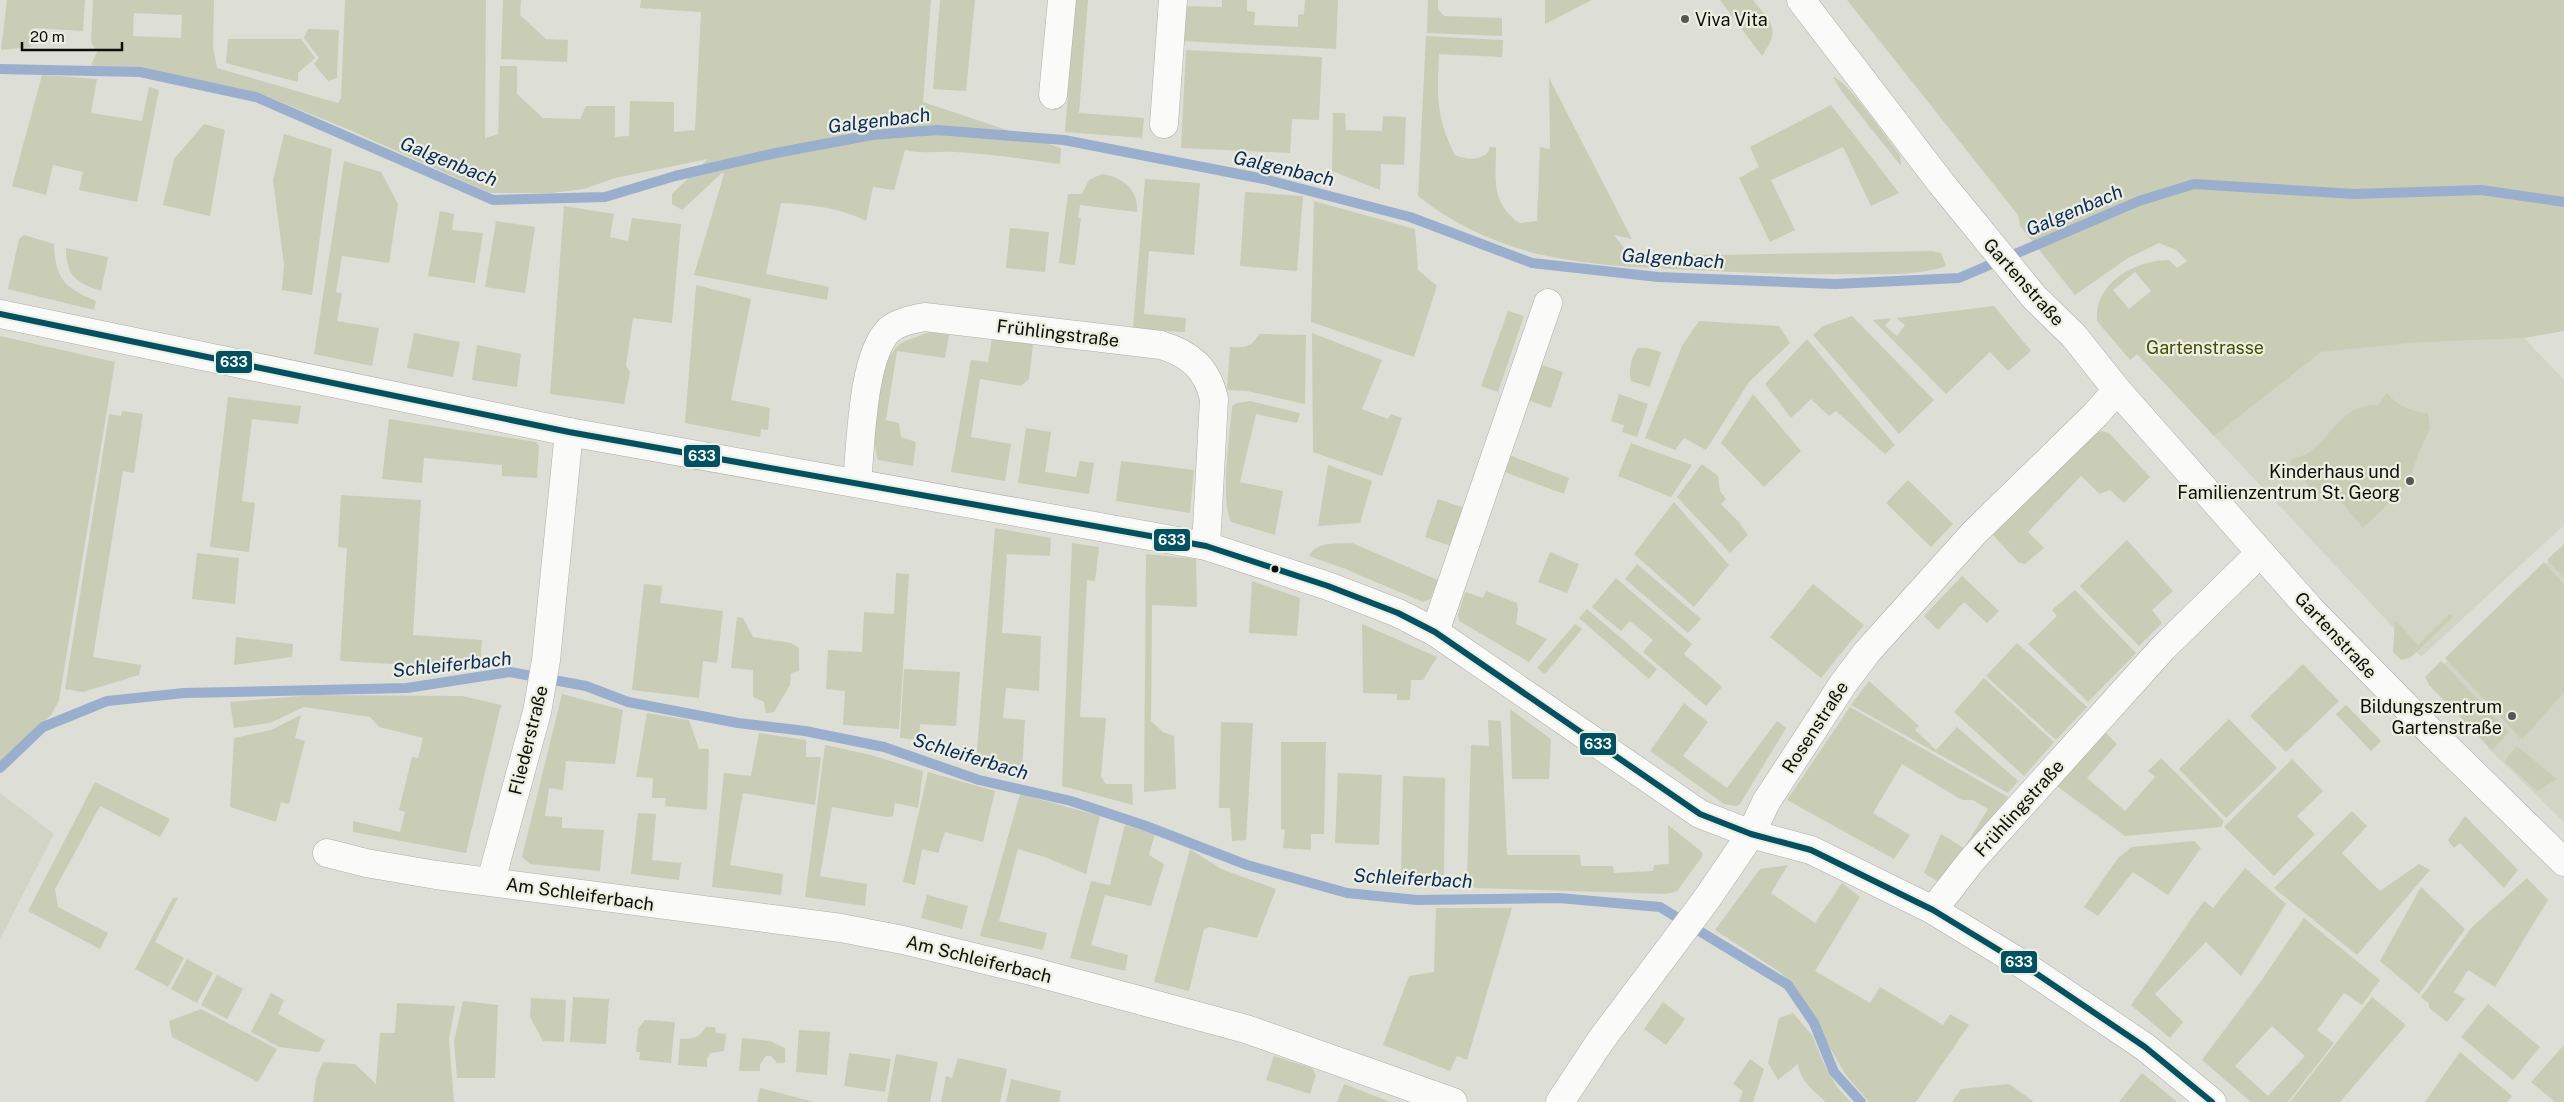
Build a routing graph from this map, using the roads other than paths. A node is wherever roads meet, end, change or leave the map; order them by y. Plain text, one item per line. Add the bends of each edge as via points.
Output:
1 (1062, 0) edge
2 (1174, 0) edge
3 (1802, 0) edge
4 (1053, 96) dead end
5 (1164, 124) dead end
6 (1548, 303) dead end
7 (0, 314) edge
8 (2117, 390) junction
9 (569, 432) junction
10 (857, 482) junction
11 (1206, 546) junction
12 (2260, 553) junction
13 (1435, 632) junction
14 (1751, 834) junction
15 (327, 852) dead end
16 (2564, 862) edge
17 (491, 881) junction
18 (1933, 910) junction
19 (1453, 1102) edge
20 (1560, 1102) edge
21 (2212, 1102) edge

1 - 4 street
2 - 5 street
3 - 8 street, Gartenstraße via 1984,238 2034,297 2074,336
6 - 13 street
7 - 9 street
8 - 12 street, Gartenstraße
8 - 14 street, Rosenstraße via 1974,533 1867,652 1766,802
9 - 10 street
9 - 17 street, Fliederstraße via 546,660 537,712
10 - 11 street
10 - 11 street, Frühlingstraße via 866,395 874,356 890,329 911,319 925,317 1160,345 1175,349 1196,362 1210,385 1214,399
11 - 13 street via 1328,586 1398,613
12 - 16 street, Gartenstraße via 2389,691
12 - 18 street, Frühlingstraße via 2163,648 1972,860
13 - 14 street via 1700,814
14 - 18 street via 1811,850
14 - 20 street, Rosenstraße via 1673,948 1601,1040
15 - 17 street via 366,863
17 - 19 street, Am Schleiferbach via 841,928 903,940 1246,1028
18 - 21 street via 2096,1012

